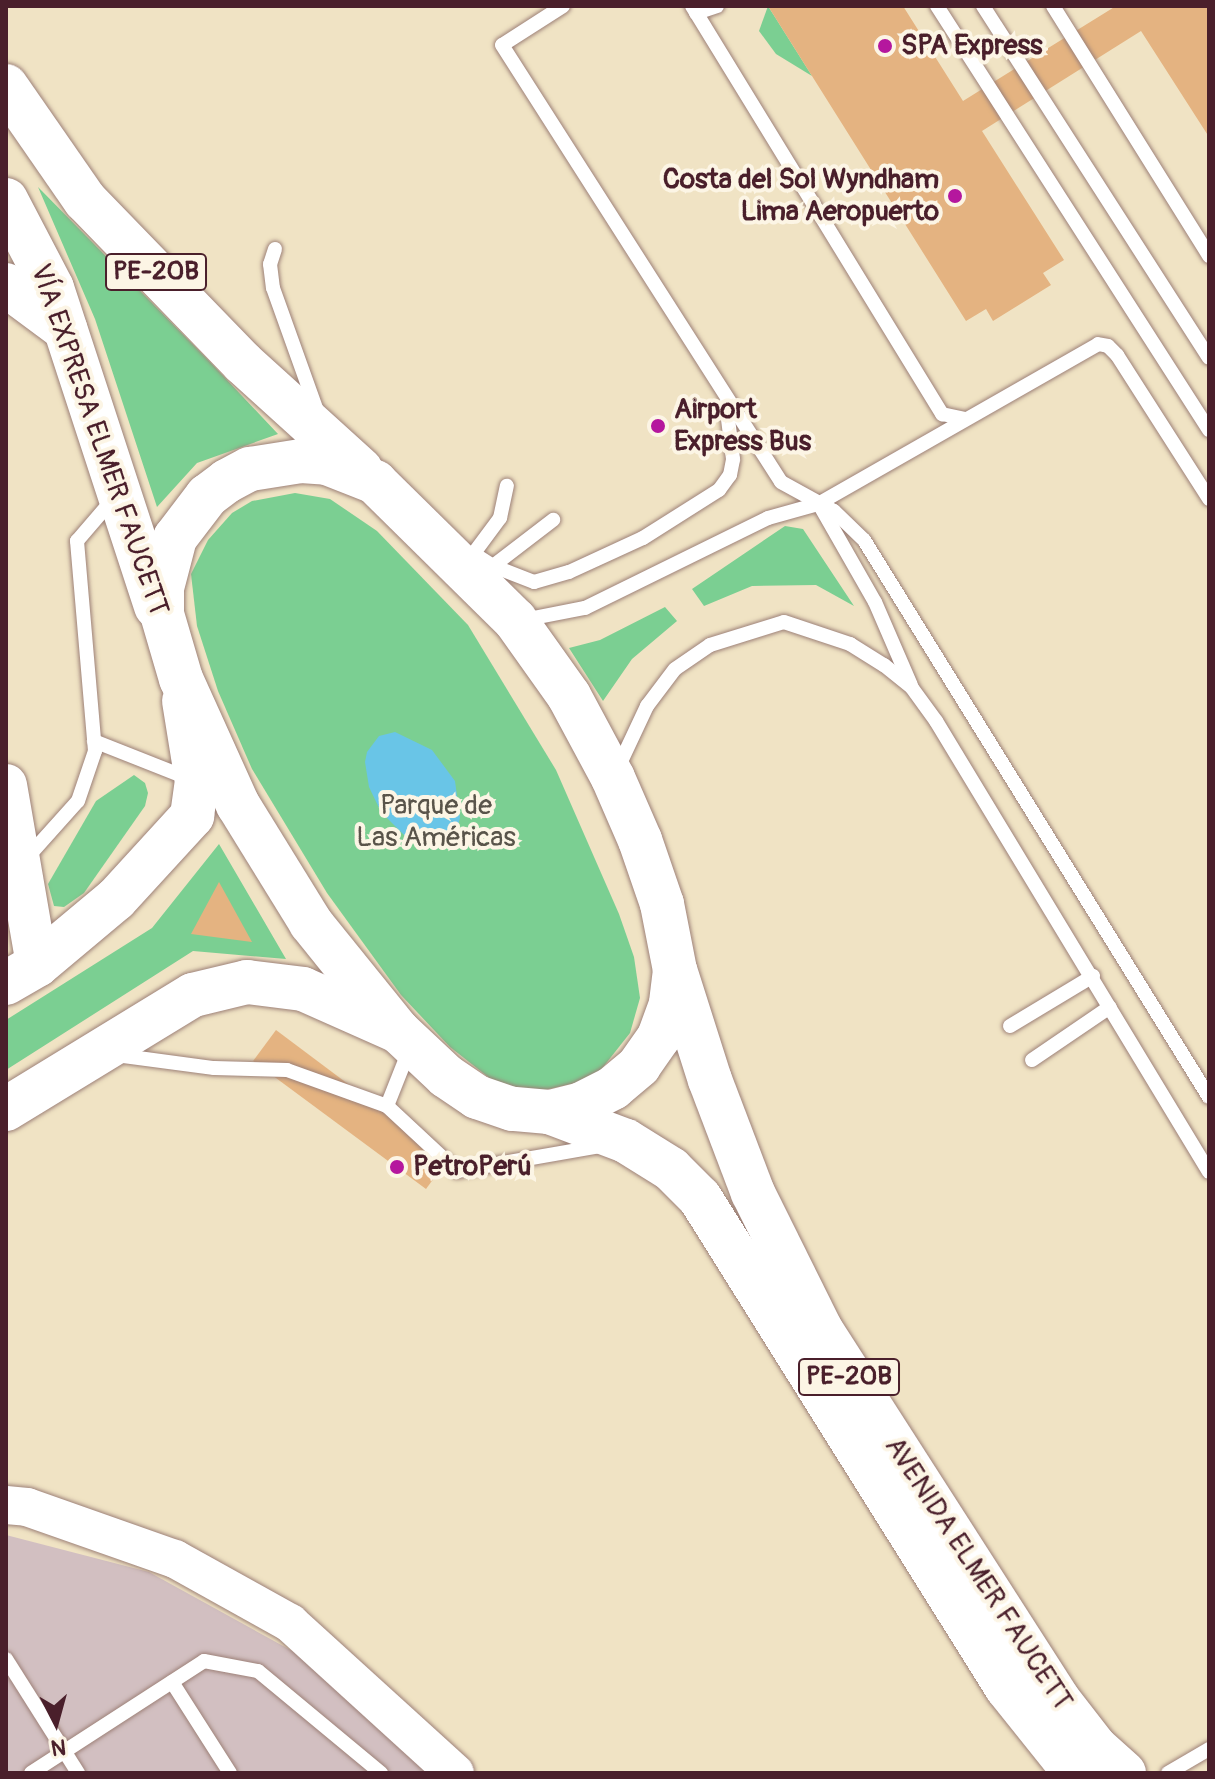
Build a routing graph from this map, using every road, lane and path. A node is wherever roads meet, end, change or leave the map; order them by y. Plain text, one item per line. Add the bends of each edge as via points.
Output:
1 (563, 6) edge
2 (717, 6) edge
3 (937, 6) edge
4 (983, 6) edge
5 (1053, 6) edge
6 (694, 9) edge
7 (6, 86) edge
8 (6, 200) edge
9 (275, 249) dead end
10 (1209, 256) edge
11 (6, 285) edge
12 (65, 329) junction
13 (1209, 358) edge
14 (725, 399) junction
15 (965, 419) junction
16 (1209, 430) edge
17 (326, 441) junction
18 (375, 482) junction
19 (507, 486) dead end
20 (119, 492) junction
21 (1209, 499) edge
22 (818, 504) junction
23 (412, 519) junction
24 (553, 520) dead end
25 (465, 545) junction
26 (493, 566) junction
27 (515, 620) junction
28 (174, 658) junction
29 (912, 688) junction
30 (94, 741) junction
31 (613, 778) junction
32 (197, 781) junction
33 (6, 785) edge
34 (12, 870) edge
35 (675, 970) junction
36 (21, 974) edge
37 (1093, 976) junction
38 (1110, 1007) junction
39 (1010, 1026) dead end
40 (404, 1037) junction
41 (96, 1052) junction
42 (1032, 1060) dead end
43 (1209, 1097) edge
44 (387, 1106) junction
45 (6, 1109) edge
46 (549, 1112) junction
47 (626, 1141) junction
48 (1209, 1172) edge
49 (6, 1505) edge
50 (6, 1659) edge
51 (172, 1682) junction
52 (1209, 1749) edge
53 (65, 1752) junction
54 (31, 1773) edge
55 (78, 1773) edge
56 (230, 1773) edge
57 (381, 1773) edge
58 (455, 1773) edge
59 (1075, 1773) edge
60 (1124, 1773) edge
61 (1168, 1773) edge

1 - 14 lane via 502,45
2 - 6 lane
3 - 16 lane
4 - 13 lane
5 - 10 lane
6 - 15 lane via 942,414
7 - 17 main road, PE-20B via 85,200
8 - 12 main road, VÍA EXPRESA ELMER FAUCETT / PE-20B via 40,260
9 - 17 lane via 270,264 273,288
11 - 12 main road
12 - 20 main road, VÍA EXPRESA ELMER FAUCETT / PE-20B
14 - 22 lane via 781,482
14 - 26 lane via 733,459 719,490 643,538 569,572 534,582
15 - 21 lane via 1089,346 1108,346
15 - 22 lane
17 - 18 main road, PE-20B
18 - 23 main road, PE-20B
18 - 28 main road, PE-20B via 327,463 288,462 250,469 207,496 175,538 166,562 162,588
19 - 25 lane via 500,518
20 - 28 main road, VÍA EXPRESA ELMER FAUCETT / PE-20B
20 - 30 lane via 77,541
22 - 27 lane via 768,518 585,608
22 - 29 lane via 875,602
22 - 43 lane via 834,511 864,540
23 - 25 lane
23 - 27 main road, PE-20B
24 - 26 lane
25 - 26 lane
27 - 31 main road, PE-20B via 569,696
28 - 32 main road
28 - 40 main road, PE-20B via 238,805 311,923
29 - 31 lane via 850,644 784,622 710,645 675,669 647,706
29 - 37 lane
30 - 32 lane
30 - 34 lane via 78,801
31 - 35 main road, PE-20B via 662,904
32 - 36 main road via 192,816 156,858 116,899
33 - 34 main road
34 - 36 main road
35 - 46 main road, PE-20B via 671,1004 659,1037 639,1066 582,1104
35 - 60 main road, AVENIDA ELMER FAUCETT / PE-20B via 753,1193 821,1330 1057,1698 1095,1747
37 - 38 lane
37 - 39 lane
38 - 42 lane
38 - 48 lane
40 - 41 main road via 303,989 247,982 193,995
40 - 44 lane
40 - 46 main road, PE-20B via 477,1097 512,1109
41 - 44 lane via 214,1068 287,1070
41 - 45 main road
44 - 47 lane via 457,1171
46 - 47 main road, AVENIDA ELMER FAUCETT / PE-20B
47 - 59 main road, AVENIDA ELMER FAUCETT / PE-20B via 671,1169 700,1198 1007,1688
49 - 58 street via 27,1507 175,1559 290,1623
50 - 53 lane
51 - 53 lane
51 - 56 lane
51 - 57 lane via 204,1661 258,1671
52 - 61 lane
53 - 54 lane
53 - 55 lane

